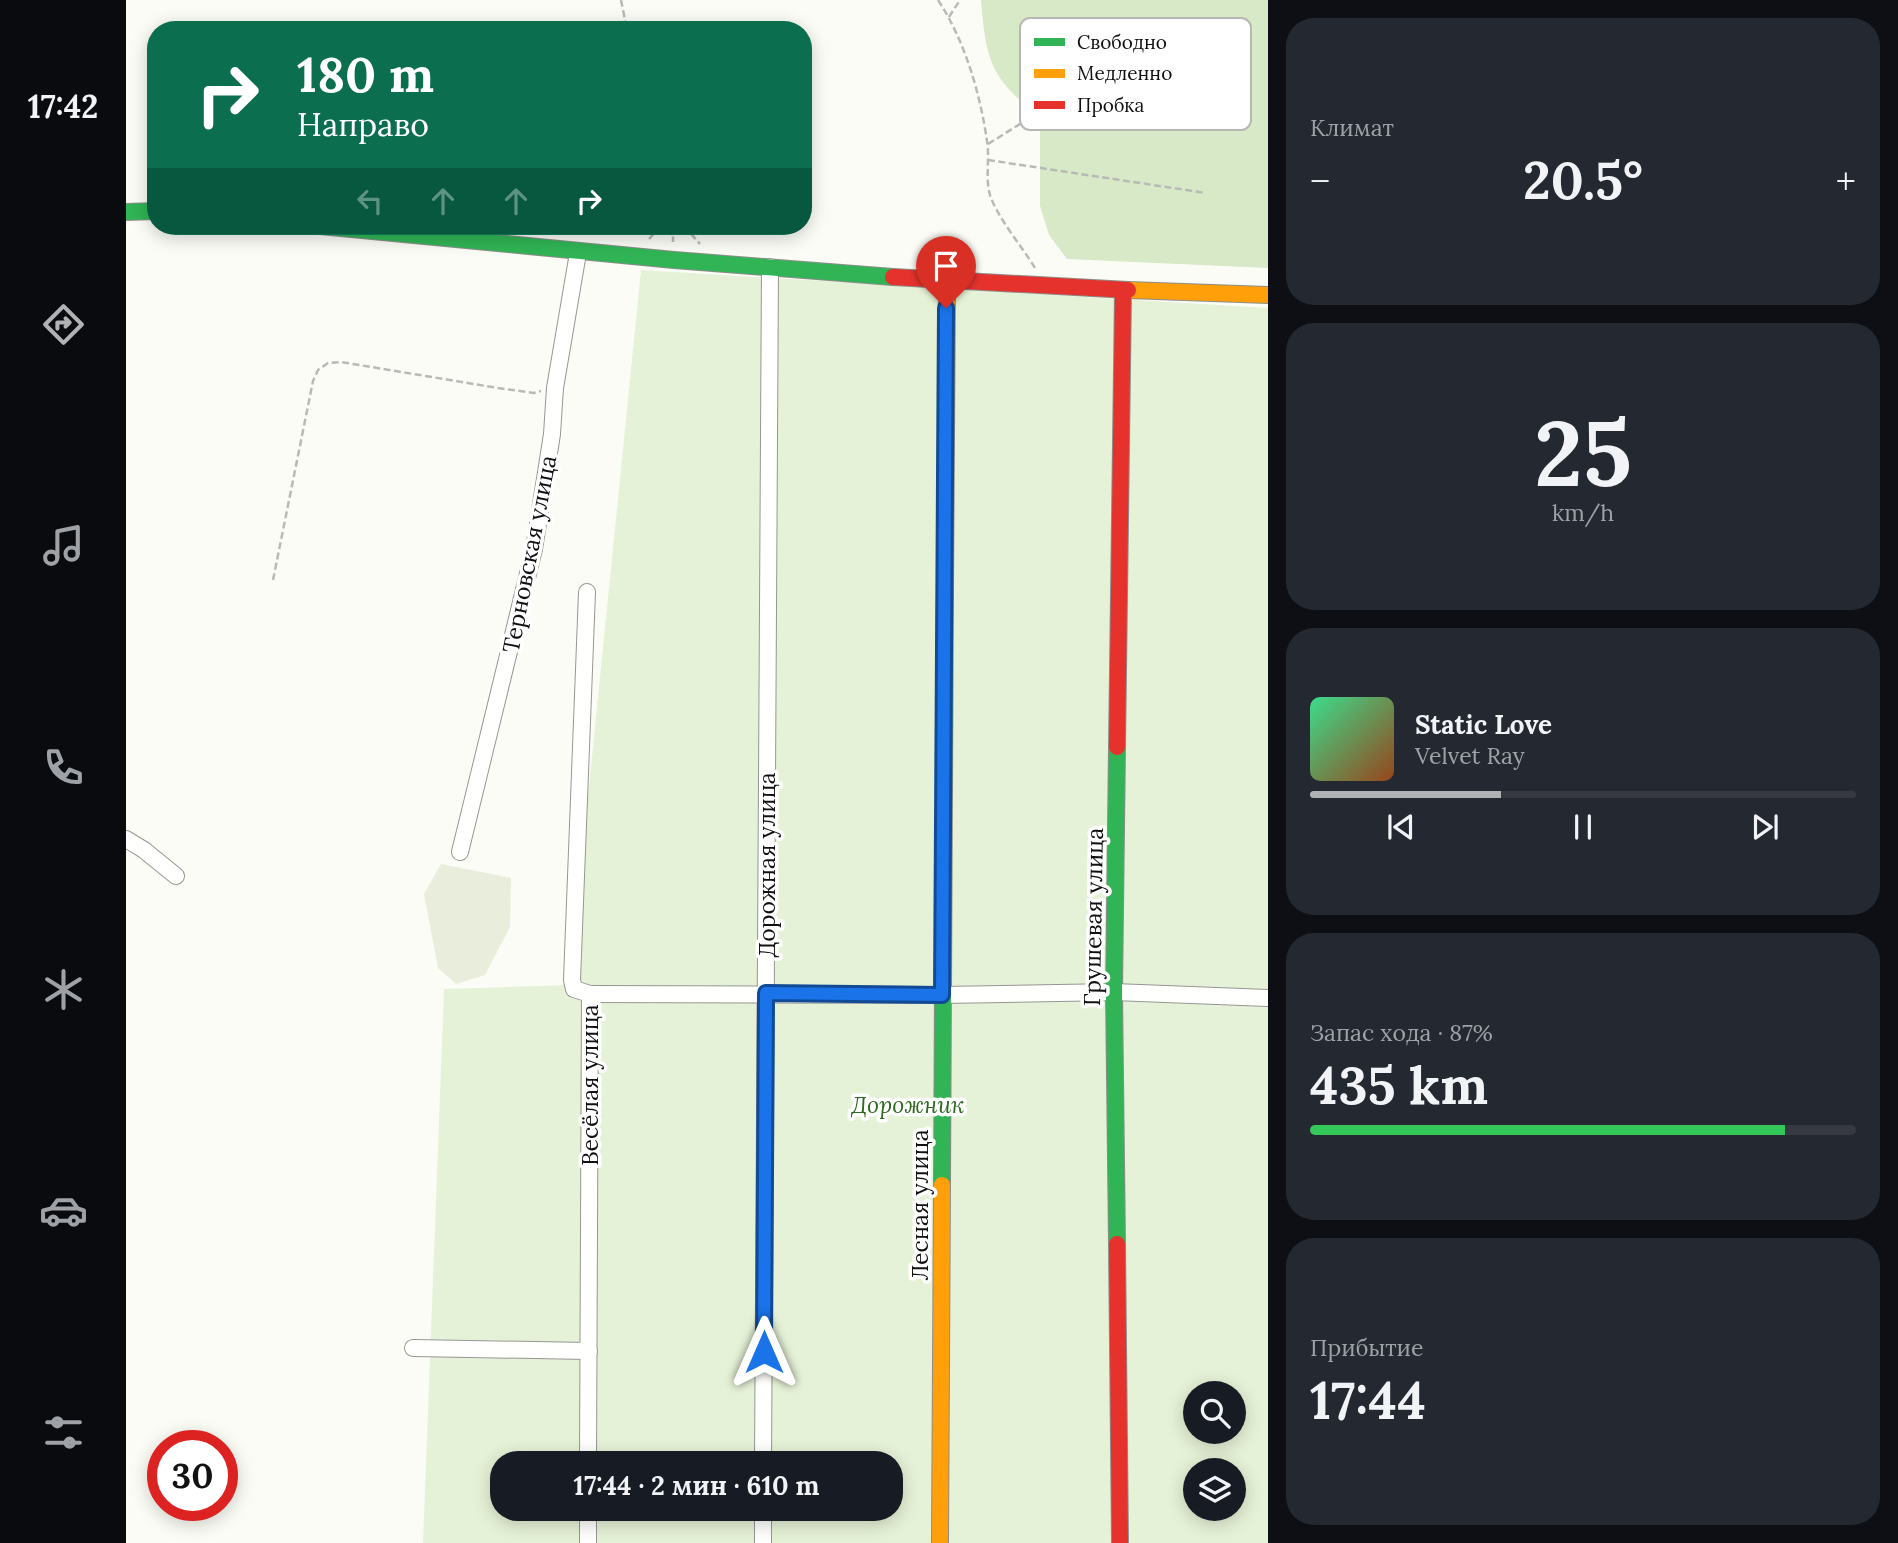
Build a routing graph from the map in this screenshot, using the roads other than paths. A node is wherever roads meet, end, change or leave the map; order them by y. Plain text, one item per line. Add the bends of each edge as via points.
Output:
1 (147, 211) edge
2 (126, 212) edge
3 (406, 235) edge
4 (578, 253) junction
5 (770, 267) junction
6 (947, 280) junction
7 (1123, 292) junction
8 (1268, 295) edge
9 (587, 592) dead end
10 (126, 839) edge
11 (460, 852) dead end
12 (176, 876) dead end
13 (1114, 992) junction
14 (766, 993) junction
15 (590, 994) junction
16 (942, 995) junction
17 (1268, 998) edge
18 (413, 1348) dead end
19 (589, 1352) junction
20 (588, 1451) edge
21 (763, 1451) edge
22 (588, 1521) edge
23 (763, 1521) edge
24 (588, 1543) edge
25 (763, 1543) edge
26 (940, 1543) edge
27 (1120, 1543) edge

1 - 2 street
3 - 4 street
4 - 5 street
4 - 11 street, Терновская улица via 534,550
5 - 6 street
5 - 14 street, Дорожная улица
6 - 7 street
6 - 16 street, Лесная улица
7 - 8 street
7 - 13 street, Грушевая улица
9 - 15 street, Весёлая улица via 572,980 574,989
10 - 12 street
13 - 16 street
13 - 17 street
13 - 27 street, Грушевая улица
14 - 15 street
14 - 16 street
14 - 21 street, Дорожная улица
15 - 19 street, Весёлая улица
16 - 26 street, Лесная улица
18 - 19 street
19 - 20 street, Весёлая улица
22 - 24 street
23 - 25 street

